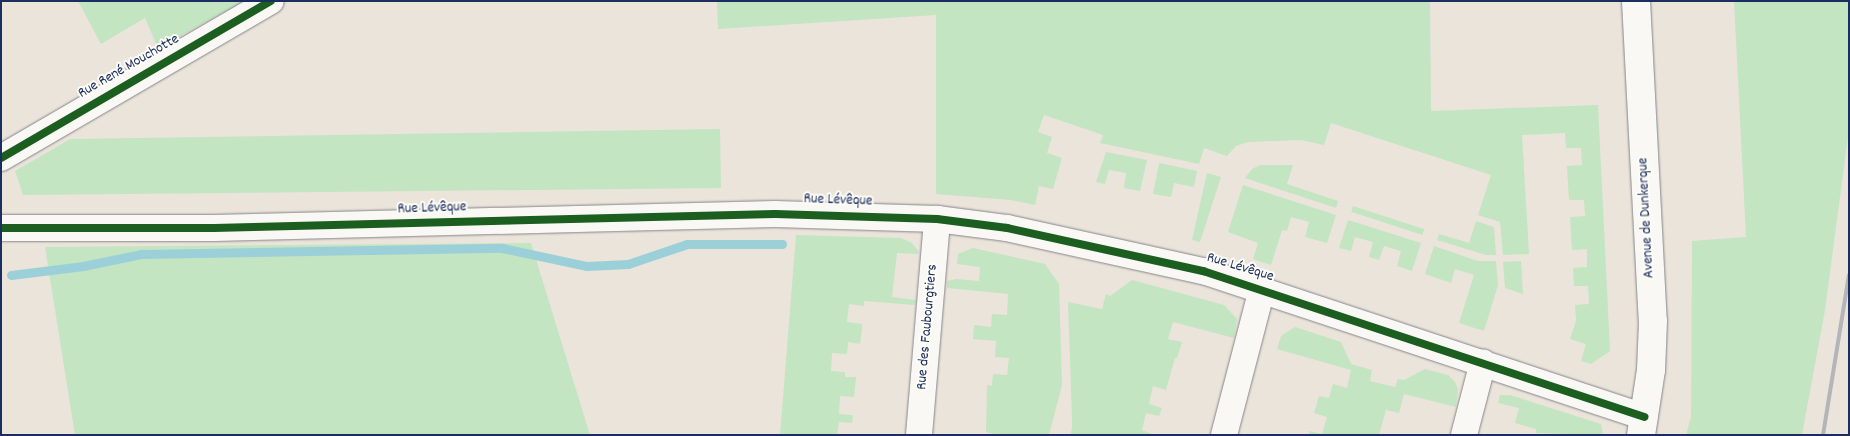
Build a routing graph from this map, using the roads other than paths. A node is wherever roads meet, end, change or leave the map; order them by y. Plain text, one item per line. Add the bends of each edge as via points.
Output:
1 (271, 1) edge
2 (1636, 1) edge
3 (1, 158) edge
4 (937, 219) junction
5 (1, 228) edge
6 (1262, 290) junction
7 (1483, 362) junction
8 (1643, 426) edge
9 (919, 435) edge
10 (1224, 435) edge
11 (1464, 435) edge

1 - 3 street, Rue René Mouchotte
2 - 8 main road, Avenue de Dunkerque via 1653,321 1651,370
4 - 5 street, Rue Lévêque via 775,214 214,228
4 - 6 street, Rue Lévêque via 1028,232 1203,270
4 - 9 street, Rue des Faubourgtiers
6 - 7 street, Rue Lévêque
6 - 10 street
7 - 8 street, Rue Lévêque
7 - 11 street

